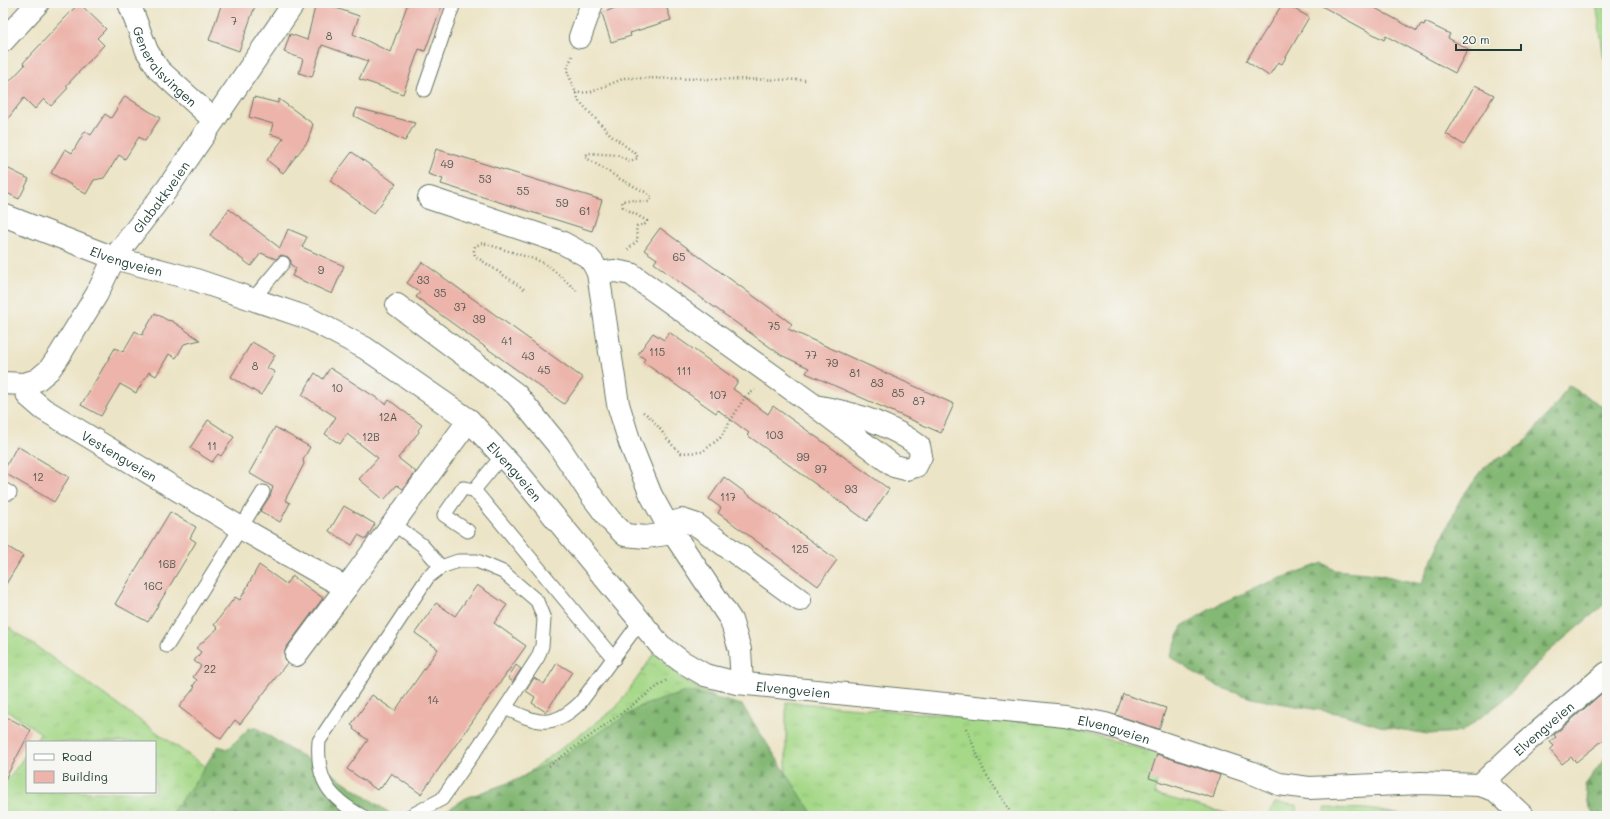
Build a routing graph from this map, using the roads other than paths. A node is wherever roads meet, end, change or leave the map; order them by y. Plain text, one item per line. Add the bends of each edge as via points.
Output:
1 (38, 3) edge
2 (129, 3) edge
3 (294, 3) edge
4 (454, 3) edge
5 (592, 3) edge
6 (580, 37) road end
7 (3, 41) edge
8 (424, 90) dead end
9 (214, 120) junction
10 (429, 198) dead end
11 (3, 215) edge
12 (114, 258) junction
13 (283, 263) dead end
14 (606, 272) junction
15 (253, 299) junction
16 (397, 305) dead end
17 (9, 385) edge
18 (815, 406) dead end
19 (469, 420) junction
20 (502, 456) junction
21 (474, 490) junction
22 (263, 492) dead end
23 (394, 524) junction
24 (240, 528) junction
25 (670, 528) junction
26 (468, 531) dead end
27 (441, 567) junction
28 (346, 588) junction
29 (800, 600) dead end
30 (640, 622) junction
31 (167, 646) dead end
32 (296, 655) dead end
33 (614, 659) junction
34 (1607, 673) edge
35 (742, 683) junction
36 (505, 708) junction
37 (1480, 785) junction
38 (362, 816) edge
39 (410, 816) edge
40 (1523, 816) edge

1 - 7 street
2 - 9 street, Generalsvingen via 147,51 159,70
3 - 9 street, Glabakkveien
4 - 8 lane
5 - 6 street
9 - 12 street, Glabakkveien via 167,189
10 - 14 street, Elvengveien via 561,242 586,256
11 - 12 street, Elvengveien
12 - 15 street, Elvengveien via 193,279
12 - 17 street, Glabakkveien via 97,294 49,370 37,380
13 - 15 lane
14 - 18 street via 631,274
14 - 25 street, Elvengveien via 620,408 639,467
15 - 19 street, Elvengveien via 308,318 365,348
16 - 25 street via 516,394 558,445 606,514 625,534 646,537
17 - 24 street, Vestengveien via 43,409
19 - 20 street, Elvengveien
19 - 23 street
20 - 21 lane
20 - 30 street, Elvengveien
21 - 26 lane via 463,488 444,515
21 - 33 lane
22 - 24 lane
23 - 27 lane via 422,545
23 - 28 street
24 - 28 street, Vestengveien
24 - 31 lane
25 - 29 street via 682,520 697,526
25 - 35 street, Elvengveien via 731,620 740,650
27 - 36 lane via 458,561 477,561 503,572 537,601 544,619 542,646 538,657
27 - 38 lane via 428,577 319,741 318,759 321,775 331,793
28 - 32 street
30 - 33 lane
30 - 35 street, Elvengveien via 660,645 689,666 705,674
33 - 36 lane via 580,703 559,718 544,723
34 - 37 street, Elvengveien via 1525,742
35 - 37 street, Elvengveien via 1065,716 1105,724 1279,784 1309,788 1421,783
36 - 39 lane via 442,799
37 - 40 street, Elvengveien via 1496,790

